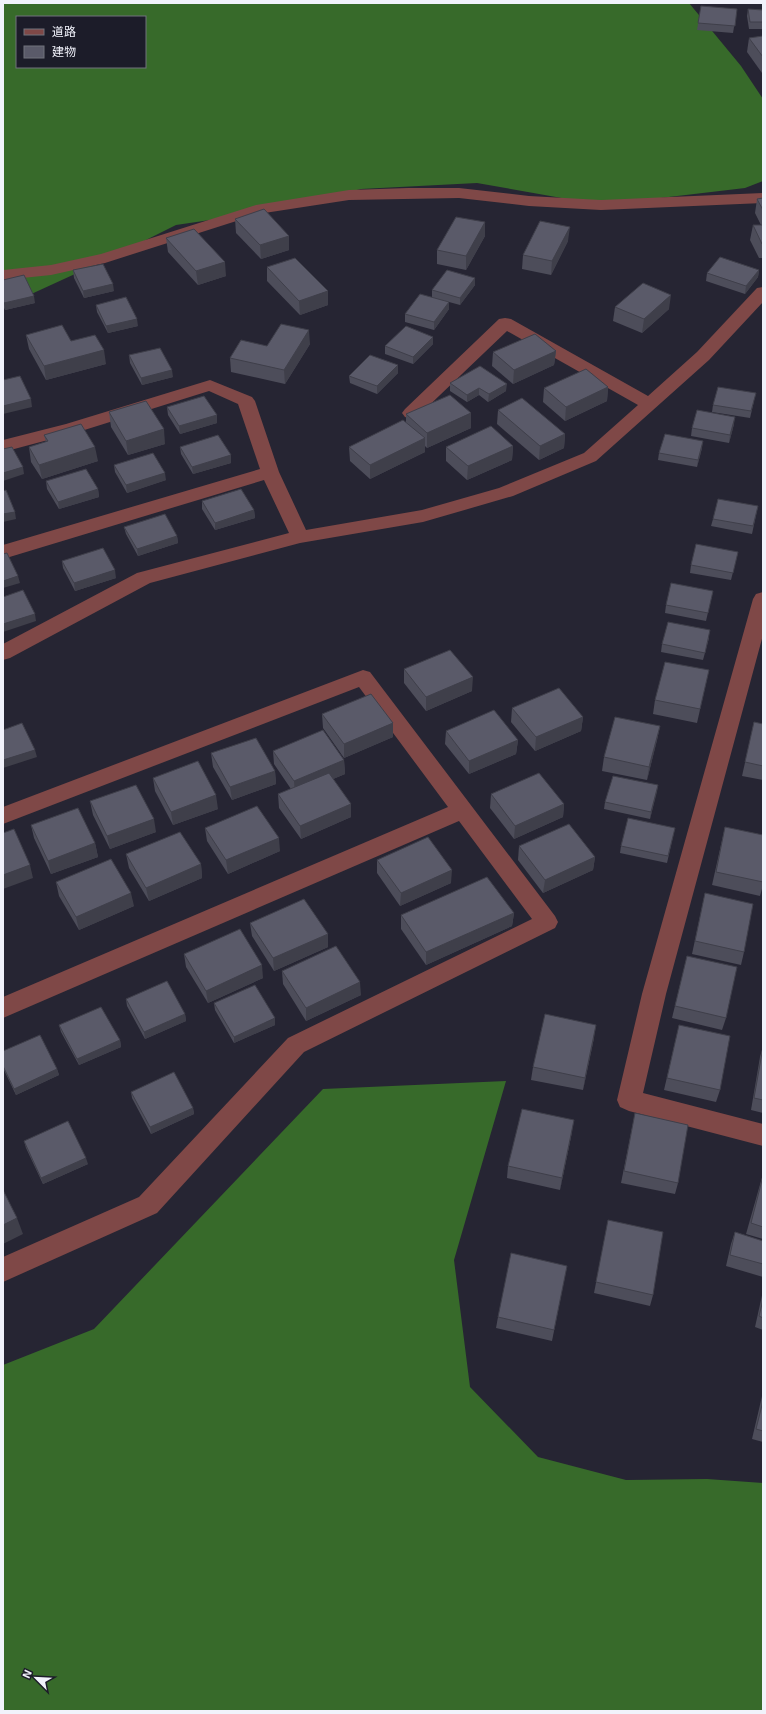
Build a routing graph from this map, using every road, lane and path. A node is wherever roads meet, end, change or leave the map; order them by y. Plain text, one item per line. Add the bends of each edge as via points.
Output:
1 (763, 198) edge
2 (3, 275) edge
3 (763, 292) edge
4 (649, 404) junction
5 (411, 413) edge
6 (3, 446) edge
7 (270, 472) junction
8 (300, 537) junction
9 (3, 552) edge
10 (762, 609) edge
11 (3, 653) edge
12 (462, 810) junction
13 (3, 816) edge
14 (3, 1008) edge
15 (763, 1135) edge
16 (3, 1270) edge

1 - 2 street via 601,205 529,201 459,193 349,195 256,210 105,258 51,270
3 - 4 street via 703,356
4 - 5 street via 505,323
4 - 8 street via 590,457 506,492 423,516
6 - 7 street via 72,428 210,385 246,401
7 - 8 street
7 - 9 street
8 - 11 street via 144,578
10 - 15 street via 654,994 629,1100
12 - 13 street via 363,677
12 - 14 street
12 - 16 street via 547,922 296,1045 148,1205

